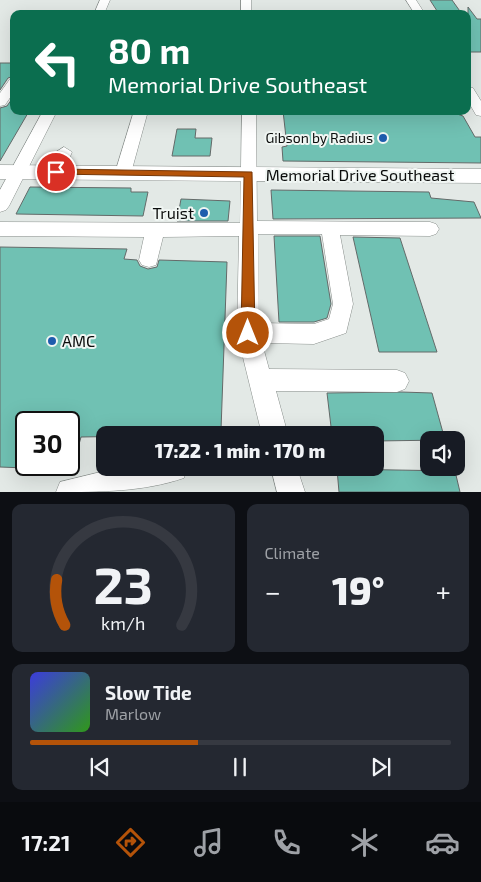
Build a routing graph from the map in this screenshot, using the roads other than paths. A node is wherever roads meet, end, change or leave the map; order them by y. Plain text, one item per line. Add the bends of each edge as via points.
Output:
1 (10, 88) edge
2 (471, 95) edge
3 (0, 102) edge
4 (481, 112) edge
5 (47, 115) edge
6 (140, 115) edge
7 (246, 119) edge
8 (64, 152) dead end
9 (10, 172) edge
10 (56, 172) junction
11 (123, 173) junction
12 (249, 174) junction
13 (481, 176) edge
14 (0, 206) edge
15 (249, 227) junction
16 (330, 228) junction
17 (0, 229) edge
18 (155, 230) junction
19 (430, 230) dead end
20 (149, 260) dead end
21 (248, 333) junction
22 (260, 380) junction
23 (397, 381) dead end
24 (273, 426) edge
25 (108, 476) edge
26 (286, 476) edge
27 (70, 492) edge
28 (290, 492) edge

1 - 3 street
2 - 4 street
5 - 9 street
6 - 11 street
7 - 12 street
8 - 10 street
9 - 10 main road, Memorial Drive Southeast
9 - 14 street
10 - 11 main road, Memorial Drive Southeast
11 - 12 main road, Memorial Drive Southeast
12 - 13 main road, Memorial Drive Southeast
12 - 15 street
15 - 16 street
15 - 18 street via 232,231
15 - 21 street
16 - 19 street
16 - 21 street via 343,304 338,326 314,334
17 - 18 street
18 - 20 street
21 - 22 street
22 - 23 street
22 - 24 street
25 - 27 street
26 - 28 street

